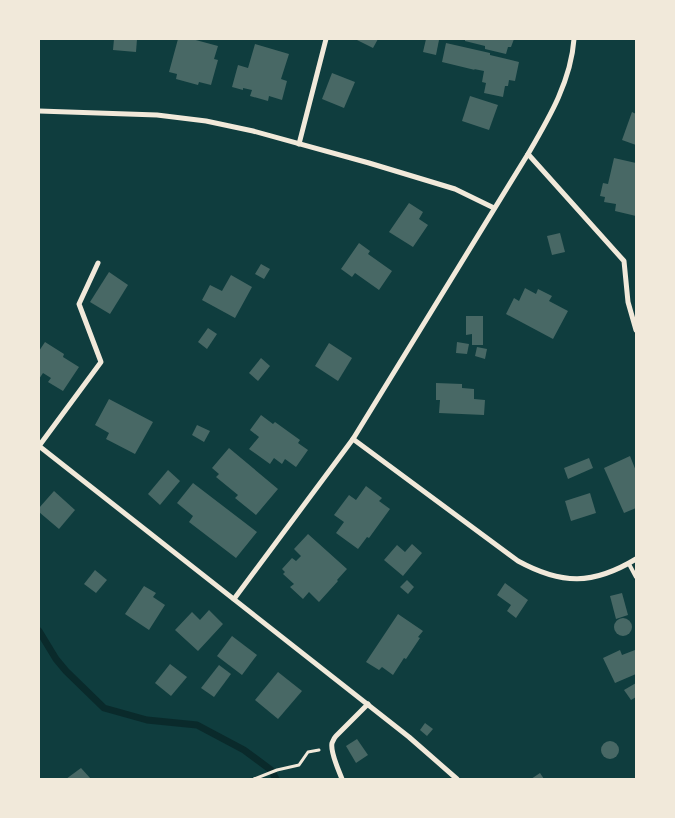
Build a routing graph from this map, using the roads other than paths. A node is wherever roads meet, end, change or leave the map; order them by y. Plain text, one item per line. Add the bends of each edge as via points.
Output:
1 (326, 39) edge
2 (574, 39) edge
3 (39, 111) edge
4 (299, 144) junction
5 (528, 154) junction
6 (494, 208) junction
7 (98, 263) dead end
8 (636, 330) edge
9 (353, 439) junction
10 (39, 446) edge
11 (636, 559) edge
12 (629, 564) junction
13 (636, 577) edge
14 (234, 599) junction
15 (368, 704) junction
16 (342, 779) edge
17 (457, 779) edge

1 - 4 street
2 - 5 street via 568,73 558,100
3 - 4 street via 148,115 206,121
4 - 6 street via 455,189
5 - 6 street
5 - 8 street via 624,261 628,302
6 - 9 street
7 - 10 street via 79,304 101,362
9 - 12 street via 518,561 539,572 580,580 598,577
9 - 14 street
10 - 14 street
11 - 12 street
12 - 13 lane
14 - 15 street
15 - 16 street via 333,741
15 - 17 street

